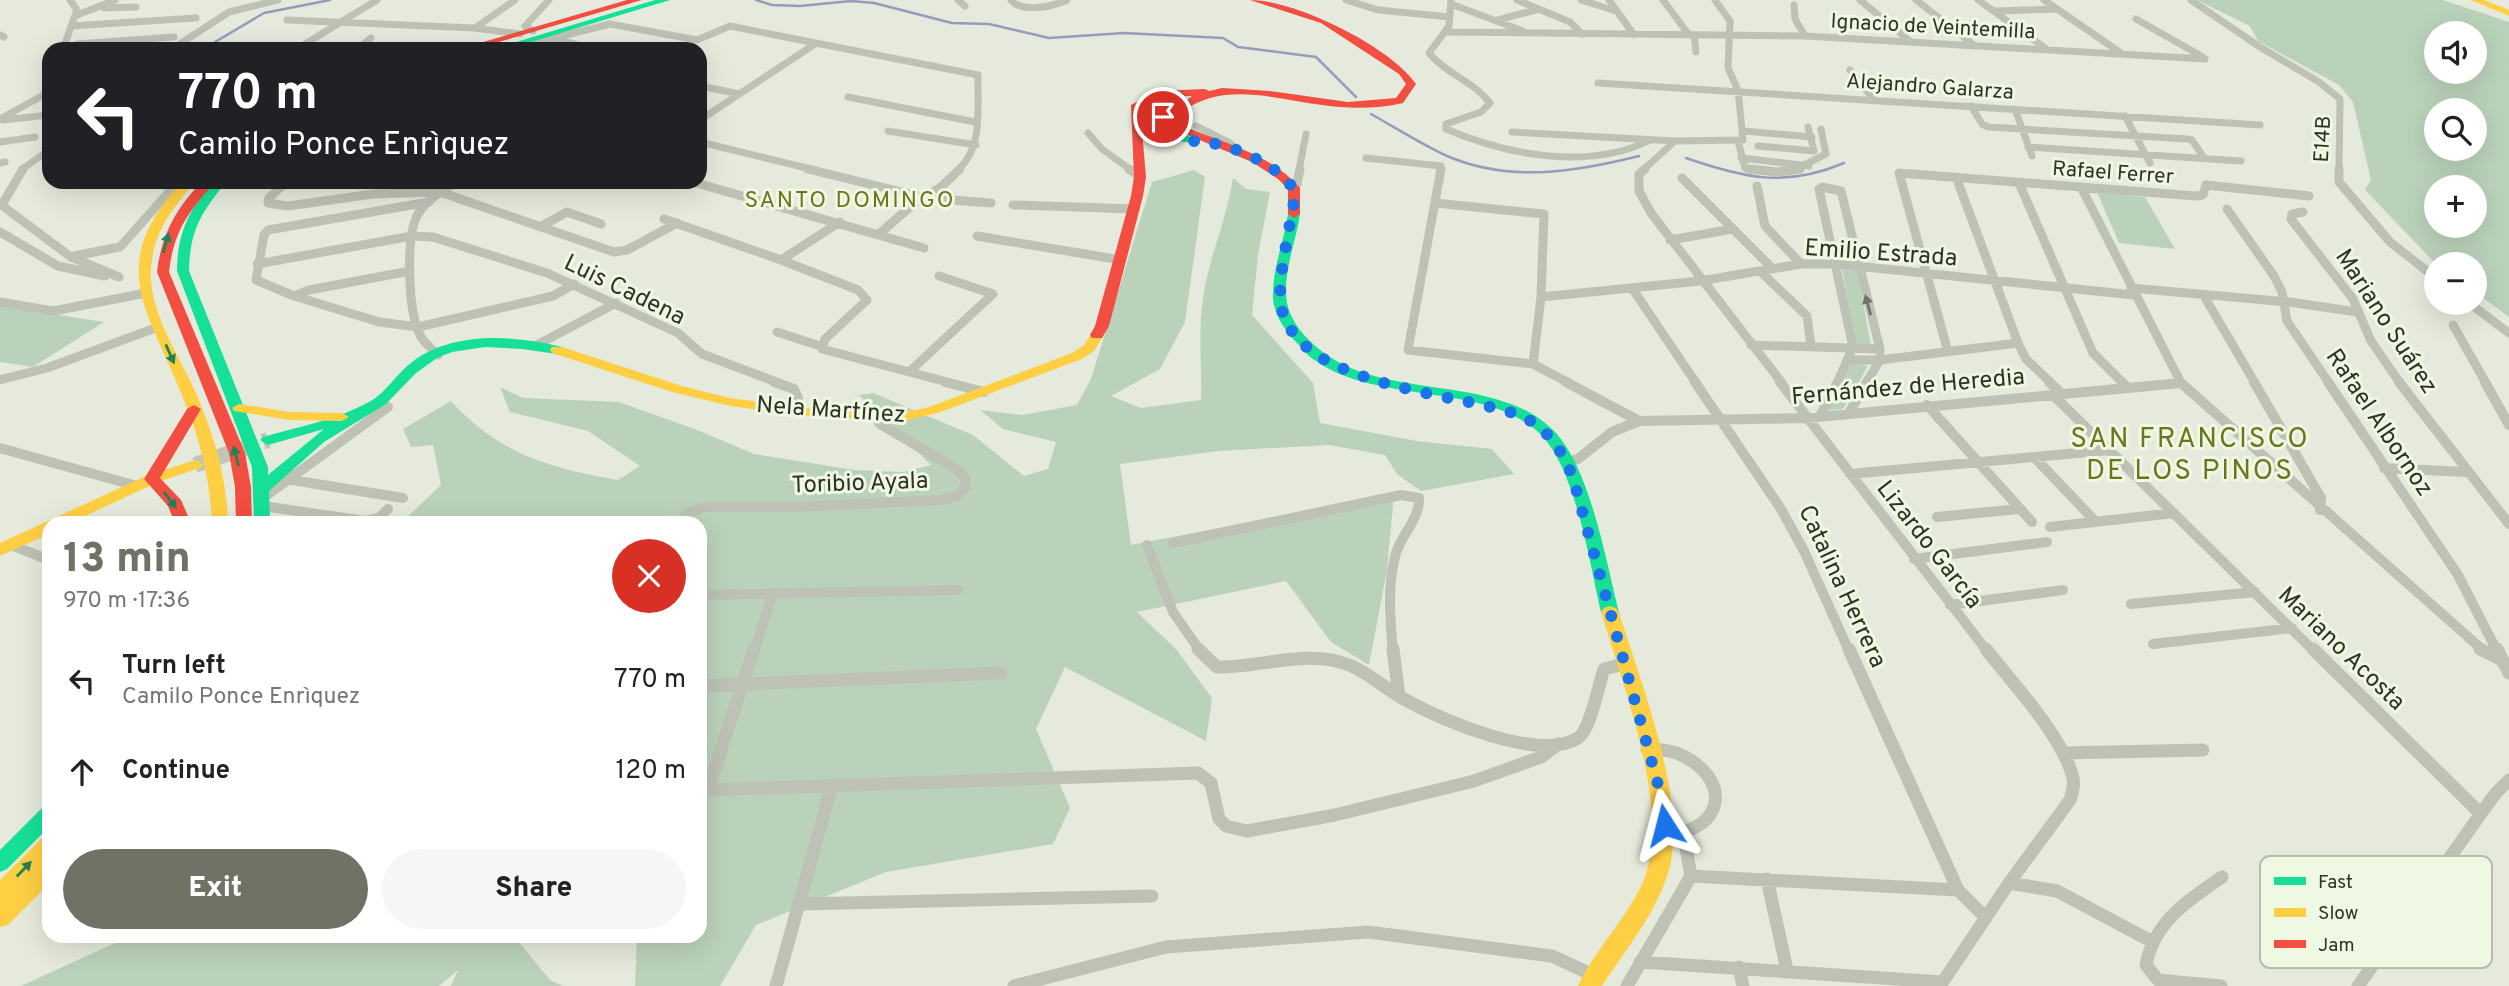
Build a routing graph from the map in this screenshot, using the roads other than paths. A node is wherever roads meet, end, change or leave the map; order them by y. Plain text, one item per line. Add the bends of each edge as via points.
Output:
1 (70, 0) edge
2 (116, 0) edge
3 (278, 0) edge
4 (377, 0) edge
5 (515, 0) edge
6 (549, 0) edge
7 (638, 0) edge
8 (656, 0) edge
9 (665, 0) edge
10 (958, 0) edge
11 (1012, 0) edge
12 (1067, 0) edge
13 (1255, 0) edge
14 (1346, 0) edge
15 (1398, 0) edge
16 (1517, 0) edge
17 (1581, 0) edge
18 (1609, 0) edge
19 (1663, 0) edge
20 (1715, 0) edge
21 (1860, 0) edge
22 (1916, 0) edge
23 (1978, 0) edge
24 (2044, 0) edge
25 (2191, 0) edge
26 (2476, 0) edge
27 (2489, 0) edge
28 (1451, 2) edge
29 (1794, 5) dead end
30 (965, 6) dead end
31 (136, 7) dead end
32 (97, 8) junction
33 (1539, 9) junction
34 (2056, 9) junction
35 (2509, 10) edge
36 (1616, 11) junction
37 (1995, 11) junction
38 (1398, 13) junction
39 (75, 16) junction
40 (1450, 17) junction
41 (196, 18) dead end
42 (2136, 19) dead end
43 (287, 20) dead end
44 (1498, 20) junction
45 (340, 22) junction
46 (71, 26) junction
47 (474, 28) junction
48 (1448, 32) junction
49 (527, 33) junction
50 (1524, 33) junction
51 (1582, 34) junction
52 (1634, 34) junction
53 (1730, 34) junction
54 (1691, 35) junction
55 (1805, 36) junction
56 (174, 37) dead end
57 (371, 38) dead end
58 (552, 38) junction
59 (136, 40) junction
60 (65, 42) edge
61 (106, 42) edge
62 (133, 42) edge
63 (183, 42) edge
64 (308, 42) edge
65 (366, 42) edge
66 (492, 42) edge
67 (510, 42) edge
68 (522, 42) edge
69 (537, 42) edge
70 (567, 42) edge
71 (1911, 42) junction
72 (815, 44) junction
73 (1974, 45) junction
74 (2048, 50) junction
75 (1696, 52) dead end
76 (2123, 54) junction
77 (1850, 70) dead end
78 (1598, 83) dead end
79 (707, 87) edge
80 (1738, 90) junction
81 (1207, 92) junction
82 (740, 94) junction
83 (42, 96) edge
84 (1153, 96) junction
85 (848, 97) dead end
86 (1874, 100) junction
87 (1971, 106) junction
88 (2014, 109) junction
89 (707, 115) edge
90 (42, 116) edge
91 (2125, 116) junction
92 (0, 120) edge
93 (975, 122) junction
94 (2260, 125) dead end
95 (1196, 126) dead end
96 (1808, 127) dead end
97 (1821, 129) dead end
98 (2024, 129) junction
99 (888, 131) dead end
100 (1744, 131) junction
101 (1512, 132) dead end
102 (1088, 134) dead end
103 (1306, 134) dead end
104 (2136, 135) junction
105 (35, 137) dead end
106 (1812, 137) junction
107 (1650, 140) junction
108 (1675, 141) junction
109 (1738, 141) junction
110 (0, 142) edge
111 (1209, 142) junction
112 (707, 144) edge
113 (976, 145) junction
114 (1758, 146) dead end
115 (2028, 147) junction
116 (1242, 154) junction
117 (42, 155) edge
118 (2145, 155) junction
119 (2032, 156) dead end
120 (1366, 158) dead end
121 (2204, 158) junction
122 (2241, 161) dead end
123 (2150, 163) dead end
124 (1140, 177) junction
125 (1956, 177) junction
126 (1682, 178) dead end
127 (2019, 183) junction
128 (707, 186) edge
129 (1292, 186) junction
130 (1757, 186) dead end
131 (2081, 187) junction
132 (173, 189) edge
133 (179, 189) edge
134 (202, 189) edge
135 (214, 189) edge
136 (280, 189) edge
137 (445, 189) edge
138 (440, 192) junction
139 (2309, 196) dead end
140 (168, 197) junction
141 (926, 198) junction
142 (429, 202) junction
143 (991, 203) dead end
144 (1434, 203) junction
145 (1013, 205) dead end
146 (1135, 209) junction
147 (2227, 209) dead end
148 (2303, 212) dead end
149 (664, 219) dead end
150 (840, 222) junction
151 (677, 223) junction
152 (601, 224) dead end
153 (540, 226) junction
154 (1733, 229) junction
155 (0, 232) edge
156 (879, 234) junction
157 (412, 236) junction
158 (976, 236) dead end
159 (1671, 240) junction
160 (924, 248) dead end
161 (71, 257) junction
162 (781, 260) junction
163 (1121, 260) junction
164 (257, 264) junction
165 (1801, 264) junction
166 (1837, 264) junction
167 (1858, 265) junction
168 (1773, 269) junction
169 (2424, 269) edge
170 (410, 271) junction
171 (1760, 271) junction
172 (1928, 273) junction
173 (939, 276) dead end
174 (118, 277) junction
175 (1996, 280) junction
176 (1700, 281) junction
177 (574, 284) junction
178 (2064, 287) junction
179 (1632, 288) junction
180 (2133, 291) junction
181 (146, 293) junction
182 (294, 296) junction
183 (2204, 296) junction
184 (1542, 297) junction
185 (0, 302) edge
186 (106, 302) junction
187 (2283, 302) junction
188 (616, 303) junction
189 (2357, 312) junction
190 (2486, 315) edge
191 (2453, 326) dead end
192 (158, 327) junction
193 (418, 327) junction
194 (777, 332) dead end
195 (2509, 332) edge
196 (2018, 344) junction
197 (1751, 345) junction
198 (535, 346) junction
199 (821, 346) junction
200 (1811, 346) junction
201 (1853, 347) junction
202 (1948, 352) junction
203 (1880, 354) junction
204 (438, 355) junction
205 (1849, 360) junction
206 (1533, 364) junction
207 (909, 372) junction
208 (0, 380) edge
209 (2181, 383) junction
210 (2127, 387) junction
211 (984, 392) junction
212 (2056, 394) junction
213 (1927, 405) junction
214 (388, 407) dead end
215 (239, 408) junction
216 (194, 409) junction
217 (796, 409) junction
218 (364, 410) junction
219 (1849, 413) junction
220 (289, 416) junction
221 (342, 416) junction
222 (874, 416) junction
223 (1813, 417) junction
224 (1721, 419) junction
225 (1639, 421) junction
226 (2509, 425) edge
227 (303, 428) junction
228 (268, 440) tunnel mouth
229 (0, 448) edge
230 (306, 450) junction
231 (2110, 450) junction
232 (2035, 458) junction
233 (1567, 462) junction
234 (1978, 462) junction
235 (195, 465) tunnel mouth
236 (2384, 468) junction
237 (2466, 472) junction
238 (1850, 474) junction
239 (292, 480) junction
240 (144, 483) junction
241 (263, 497) junction
242 (403, 498) dead end
243 (388, 509) dead end
244 (2019, 509) junction
245 (2320, 510) junction
246 (2174, 513) junction
247 (72, 516) edge
248 (180, 516) edge
249 (220, 516) edge
250 (244, 516) edge
251 (262, 516) edge
252 (341, 516) edge
253 (381, 516) edge
254 (685, 516) edge
255 (1937, 517) dead end
256 (2032, 522) dead end
257 (2095, 522) junction
258 (2509, 524) edge
259 (2050, 527) dead end
260 (42, 530) edge
261 (2047, 542) dead end
262 (1173, 543) dead end
263 (1147, 545) dead end
264 (6, 547) edge
265 (42, 558) edge
266 (1914, 559) junction
267 (958, 590) dead end
268 (2063, 590) dead end
269 (2255, 592) junction
270 (773, 593) junction
271 (707, 595) edge
272 (2131, 604) dead end
273 (1950, 605) junction
274 (2292, 628) junction
275 (2153, 644) dead end
276 (2500, 659) junction
277 (1623, 664) junction
278 (1001, 673) dead end
279 (2509, 674) edge
280 (743, 684) junction
281 (707, 686) edge
282 (1399, 696) junction
283 (1558, 744) junction
284 (1647, 749) junction
285 (2203, 750) dead end
286 (2063, 753) junction
287 (2509, 780) edge
288 (832, 785) junction
289 (2481, 814) junction
290 (42, 821) edge
291 (1664, 835) junction
292 (1684, 837) junction
293 (42, 851) edge
294 (2451, 856) edge
295 (0, 863) edge
296 (1691, 876) junction
297 (2222, 877) dead end
298 (42, 878) edge
299 (1767, 879) junction
300 (2009, 883) junction
301 (1958, 890) junction
302 (0, 894) edge
303 (1152, 896) dead end
304 (800, 904) junction
305 (0, 918) edge
306 (1986, 918) junction
307 (2151, 942) junction
308 (1640, 962) junction
309 (1739, 968) junction
310 (2371, 968) edge
311 (1787, 970) junction
312 (1592, 981) edge
313 (1941, 984) edge
314 (776, 986) edge
315 (1014, 986) edge
316 (1627, 986) edge
317 (1742, 986) edge
318 (2221, 986) edge
319 (2358, 986) edge

1 - 39 street via 77,10
2 - 32 street
3 - 63 street via 229,12
4 - 45 street
5 - 47 street
6 - 49 street via 524,26
7 - 49 main road
8 - 67 main road
9 - 68 main road
10 - 30 street
11 - 12 street via 1028,7
13 - 81 main road via 1332,25 1407,76 1409,92 1394,102 1362,108 1265,92
14 - 38 street
15 - 38 street
16 - 33 street
17 - 36 street
18 - 36 street
19 - 54 street
20 - 53 street via 1730,20
21 - 71 street
22 - 73 street
23 - 37 street
24 - 34 street
25 - 169 street, E14B via 2340,99 2339,182 2390,242
26 - 35 main road
27 - 35 main road
28 - 40 street
28 - 44 street
29 - 55 street via 1795,19
31 - 32 street
32 - 39 street
33 - 44 street
33 - 51 street via 1570,22
34 - 37 street
34 - 76 street
36 - 52 street
37 - 74 street
38 - 40 street
39 - 46 street
40 - 48 street
41 - 46 street
42 - 76 street, Ignacio de Veintemilla via 2205,59
43 - 45 street
44 - 50 street
45 - 47 street
45 - 64 street
46 - 60 street
47 - 49 street
48 - 50 street, Ignacio de Veintemilla
48 - 107 street via 1429,53 1490,103 1481,112 1446,124 1446,129 1488,145 1536,155 1612,153
49 - 66 main road
50 - 51 street, Ignacio de Veintemilla
51 - 52 street, Ignacio de Veintemilla
52 - 54 street, Ignacio de Veintemilla
53 - 54 street, Ignacio de Veintemilla
53 - 55 street, Ignacio de Veintemilla
53 - 80 street via 1728,68
54 - 75 street
55 - 71 street, Ignacio de Veintemilla
56 - 59 street
57 - 65 street
58 - 69 street
58 - 70 street
58 - 72 street via 617,24 697,40 730,26
59 - 61 street
59 - 62 street
71 - 73 street, Ignacio de Veintemilla
72 - 82 street
72 - 93 street via 979,78
73 - 74 street, Ignacio de Veintemilla
74 - 76 street, Ignacio de Veintemilla
77 - 86 street
78 - 80 street, Alejandro Galarza
79 - 82 street
80 - 86 street, Alejandro Galarza
80 - 100 street
81 - 84 main road via 1178,90
81 - 111 main road via 1181,106 1176,119 1182,129
82 - 89 street
83 - 92 street
84 - 111 main road via 1167,102 1162,119 1168,130 1195,143
84 - 124 main road, Nela Martínez via 1135,107
85 - 93 street
86 - 87 street, Alejandro Galarza
87 - 88 street, Alejandro Galarza
87 - 98 street via 1985,126
88 - 91 street, Alejandro Galarza
88 - 98 street
90 - 92 street
91 - 94 street, Alejandro Galarza
91 - 104 street
93 - 113 street
95 - 116 street
96 - 106 street
97 - 109 street via 1826,154 1812,166 1741,158
98 - 104 street
98 - 115 street
99 - 113 street
100 - 106 street
100 - 109 street
101 - 107 street
102 - 124 street
103 - 129 street via 1297,184
104 - 118 street
104 - 121 street via 2190,139
105 - 110 street
106 - 114 street via 1813,151
107 - 108 street
108 - 109 street
108 - 159 street, Lizardo García via 1639,174 1637,182 1651,214
111 - 116 main road
112 - 141 street
113 - 141 street via 970,159
115 - 118 street
115 - 119 street
116 - 129 main road via 1270,166
117 - 161 street via 21,170 3,203
118 - 121 street
118 - 123 street
120 - 144 street via 1441,166
121 - 122 street
124 - 146 main road, Nela Martínez
125 - 127 street, Rafael Ferrer
125 - 172 street, Rafael Ferrer via 1898,175
125 - 175 street, Mariano Acosta
126 - 154 street
127 - 131 street, Rafael Ferrer
127 - 178 street
128 - 150 street
129 - 233 main road via 1295,195 1281,300 1290,327 1302,341 1356,374 1522,416 1549,435
130 - 165 street via 1765,226
131 - 139 street, Rafael Ferrer via 2199,196 2206,185
131 - 180 street
132 - 140 street
133 - 140 main road
250 -> 134 main road via 237,453 163,272 169,233
135 - 215 main road via 186,225 183,271
136 - 138 street via 268,203 288,206 373,194
137 - 138 street
138 - 142 street
138 - 153 street
140 - 161 street via 120,247
140 - 181 main road via 151,232 144,269
141 - 143 street
141 - 156 street
142 - 157 street via 416,218
142 - 164 street via 268,230
144 - 184 street via 1544,214
144 - 206 street via 1408,351
145 - 146 street
146 - 163 main road, Nela Martínez
147 - 187 street, Rafael Albornoz via 2274,276
148 - 189 street, Mariano Suárez via 2291,219 2353,299
149 - 151 street
150 - 156 street
150 - 162 street
151 - 153 street via 618,252
151 - 162 street
152 - 153 street via 567,212
154 - 159 street
154 - 168 street
155 - 174 street via 58,266
156 - 160 street
157 - 164 street, Luis Cadena
157 - 170 street
157 - 177 street, Luis Cadena via 433,237
158 - 163 street
159 - 176 street, Lizardo García
161 - 174 street
162 - 199 street via 859,290 867,300
163 - 211 main road, Nela Martínez via 1102,326 1089,348
164 - 182 street via 258,283
165 - 166 street, Emilio Estrada
165 - 168 street, Emilio Estrada
166 - 167 street, Emilio Estrada
166 - 167 street via 1822,187 1841,191
166 - 201 street
167 - 172 street, Emilio Estrada
203 -> 167 street
168 - 171 street, Emilio Estrada
170 - 182 street
170 - 193 street
171 - 176 street, Emilio Estrada
171 - 200 street via 1807,316
172 - 175 street, Emilio Estrada
172 - 202 street
173 - 207 street via 993,294
174 - 186 street
175 - 178 street, Emilio Estrada
175 - 196 street, Mariano Acosta
176 - 179 street, Emilio Estrada
176 - 197 street, Lizardo García
177 - 188 street, Luis Cadena
177 - 193 street via 553,296
178 - 180 street, Emilio Estrada
178 - 210 street via 2093,353
179 - 184 street, Emilio Estrada
179 - 224 street, Catalina Herrera
180 - 183 street, Emilio Estrada
180 - 209 street
181 - 186 street
181 - 192 main road
182 - 193 street via 379,322
183 - 187 street, Emilio Estrada
183 - 245 street via 2321,498
184 - 206 street
185 - 186 street via 53,311
187 - 189 street, Emilio Estrada
187 - 236 street, Rafael Albornoz via 2287,321
188 - 198 street
188 - 217 street, Luis Cadena via 678,333 702,354 794,389
189 - 237 street, Mariano Suárez via 2371,341
190 - 195 street
191 - 226 street
192 - 208 street via 47,368
192 -> 216 main road
193 - 204 street via 419,335
194 - 199 street
196 - 202 street
196 - 212 street, Mariano Acosta
197 - 200 street
197 - 223 street, Lizardo García
198 - 204 main road, Nela Martínez via 492,343
198 - 217 main road, Nela Martínez via 704,396
199 - 207 street
200 - 201 street
201 - 203 street
201 - 205 street
202 - 203 street
203 - 205 street
203 - 219 street
204 - 218 main road, Nela Martínez via 416,365 395,391
205 - 223 street
206 - 225 street
207 - 211 street
209 - 210 street, Fernández de Heredia
209 - 245 street
210 - 212 street, Fernández de Heredia
211 - 222 main road, Nela Martínez via 913,415
212 - 213 street, Fernández de Heredia
212 - 231 street, Mariano Acosta
213 - 219 street, Fernández de Heredia
213 - 234 street
214 - 239 street
215 - 220 main road
215 - 241 main road via 260,467
216 - 240 main road
216 - 249 main road via 214,461
217 - 222 main road, Nela Martínez
218 - 221 main road, Nela Martínez
218 - 230 main road
219 - 223 street, Fernández de Heredia
220 - 221 main road
220 - 227 main road via 302,421
221 - 227 main road, Nela Martínez
222 - 254 street, Toribio Ayala via 958,470 966,487 942,500 704,507
223 - 224 street, Fernández de Heredia
223 - 238 street, Lizardo García
224 - 225 street, Fernández de Heredia
224 - 301 street, Catalina Herrera via 1804,551
225 - 233 street via 1612,432
227 - 228 main road, Nela Martínez
227 - 230 main road via 315,434
229 - 240 street
230 - 241 main road
231 - 232 street
231 - 246 street, Mariano Acosta
232 - 234 street
232 - 257 street
233 - 277 main road
234 - 238 street
234 - 244 street
235 - 240 main road
236 - 237 street
236 - 276 street, Rafael Albornoz via 2458,575
237 - 258 street, Mariano Suárez
238 - 266 street, Lizardo García
239 - 241 street
239 - 242 street
240 - 247 main road
240 -> 248 main road via 175,504
241 - 251 main road
241 - 252 street
243 - 253 street
244 - 255 street
244 - 256 street
245 - 276 street via 2480,649
246 - 257 street
246 - 269 street, Mariano Acosta
257 - 259 street
260 - 264 main road
261 - 266 street
262 - 282 street via 1401,495 1419,498 1419,509 1396,555 1393,582 1391,614
263 - 282 street via 1170,605 1195,644 1217,667 1324,658 1355,667
264 - 265 street
266 - 273 street, Lizardo García
267 - 270 street
268 - 273 street
269 - 272 street
269 - 274 street, Mariano Acosta
270 - 271 street
270 - 280 street
273 - 286 street, Lizardo García
274 - 275 street
274 - 289 street, Mariano Acosta
276 - 279 street, Rafael Albornoz
277 - 283 street via 1604,669 1579,738
277 - 284 main road
278 - 280 street
280 - 281 street
280 - 288 street via 708,790
282 - 283 street via 1475,730 1525,742
283 - 288 street via 1541,757 1474,781 1247,831 1226,826 1219,819 1211,783 1198,773
284 - 291 main road via 1659,788
284 - 292 street via 1679,753 1700,765 1713,782 1716,797 1709,818
285 - 286 street
286 - 300 street, Lizardo García via 2073,780 2070,800
287 - 289 street
288 - 304 street
289 - 294 street
290 - 295 main road
291 - 292 street
291 - 312 main road via 1654,879
292 - 296 street
302 -> 293 main road
296 - 299 street
296 - 308 street
297 - 307 street via 2174,912
298 - 305 main road
299 - 301 street
299 - 311 street
300 - 306 street, Lizardo García
300 - 307 street via 2057,891
301 - 306 street, Catalina Herrera
303 - 304 street
304 - 314 street
306 - 313 street, Lizardo García
307 - 318 street via 2146,965 2158,980
308 - 309 street
308 - 316 street
309 - 311 street
309 - 317 street
310 - 319 street
311 - 313 street
312 - 315 street via 1552,956 1368,932 1166,947

